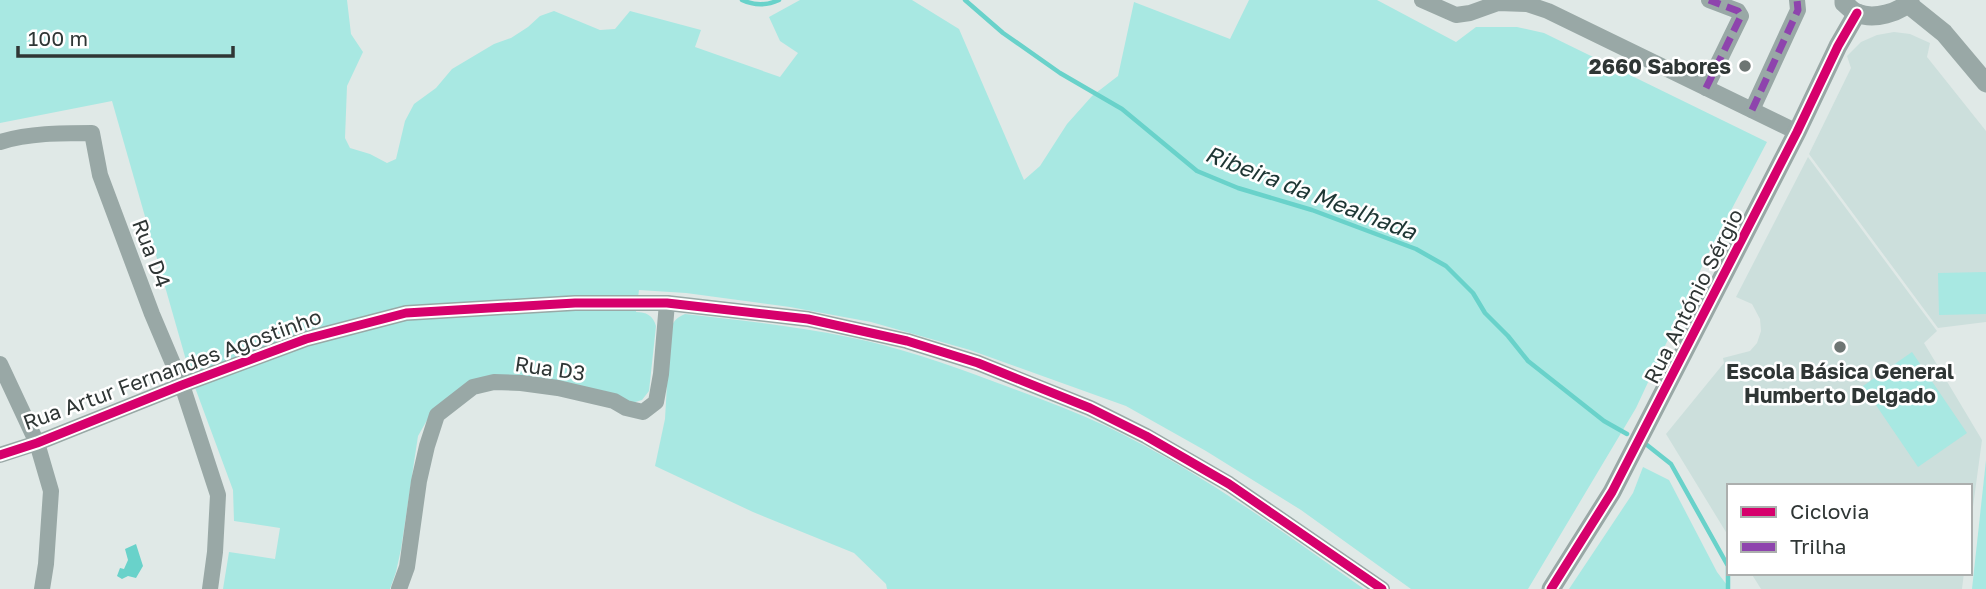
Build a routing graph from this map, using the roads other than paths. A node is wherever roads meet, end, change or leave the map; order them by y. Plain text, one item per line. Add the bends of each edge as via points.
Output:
1 (1422, 0) edge
2 (1709, 0) edge
3 (1797, 0) edge
4 (1909, 2) edge
5 (1850, 7) edge
6 (1986, 83) edge
7 (1706, 89) junction
8 (1752, 110) junction
9 (1797, 132) junction
10 (0, 142) edge
11 (667, 303) junction
12 (0, 364) edge
13 (182, 385) junction
14 (37, 443) junction
15 (0, 455) edge
16 (41, 589) edge
17 (210, 589) edge
18 (399, 589) edge
19 (1382, 589) edge
20 (1550, 589) edge

1 - 7 street via 1455,15 1498,3 1527,4 1582,26
2 - 7 street via 1741,16
3 - 8 street via 1798,10
4 - 5 street via 1888,14 1871,15
4 - 6 street via 1944,33
5 - 9 street, Rua António Sérgio via 1838,46
7 - 8 street
8 - 9 street
9 - 20 street, Rua António Sérgio via 1612,492
10 - 13 street, Rua D4 via 56,133 92,133 100,175
11 - 13 street, Rua Artur Fernandes Agostinho via 575,303 405,313 306,339
11 - 18 street, Rua D3 via 656,402 643,412 558,388 494,382 473,387 437,415 419,481 407,567
11 - 19 street, Rua Artur Fernandes Agostinho via 808,319 907,341 978,363 1146,436 1229,484
12 - 14 street
13 - 14 street, Rua Artur Fernandes Agostinho
13 - 17 street, Rua D4 via 218,495
14 - 15 street, Rua Artur Fernandes Agostinho
14 - 16 street via 51,491

